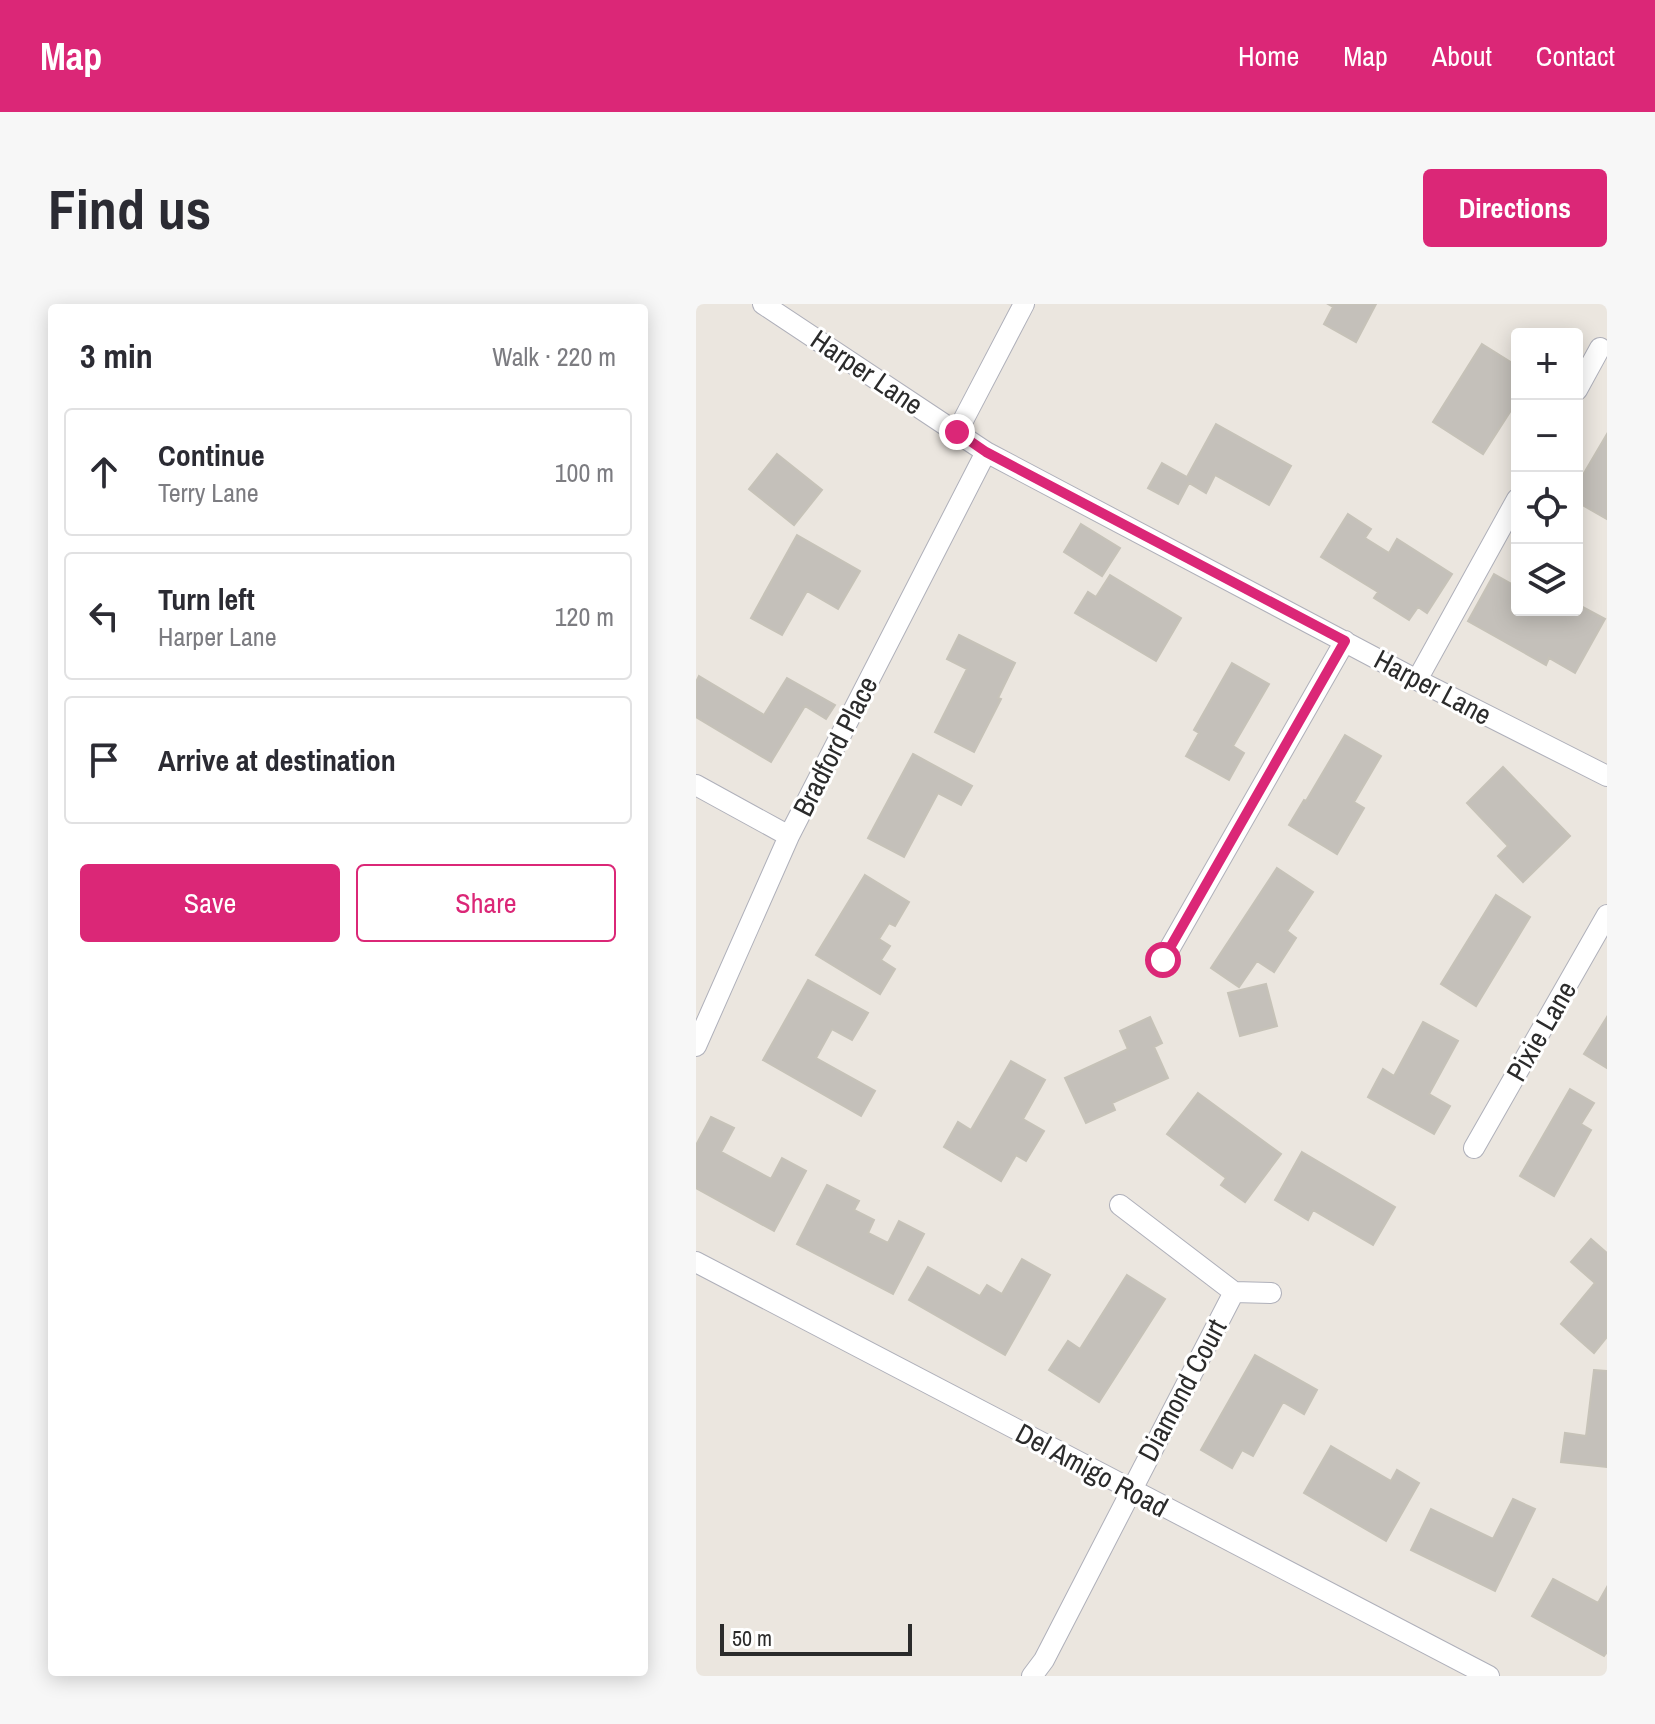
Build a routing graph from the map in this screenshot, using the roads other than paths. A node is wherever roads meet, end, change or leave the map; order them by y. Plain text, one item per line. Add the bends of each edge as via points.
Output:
1 (763, 304) edge
2 (1024, 304) edge
3 (1600, 348) dead end
4 (1583, 379) edge
5 (957, 432) junction
6 (986, 452) junction
7 (1511, 510) edge
8 (1345, 641) junction
9 (1417, 680) junction
10 (1607, 776) edge
11 (696, 785) edge
12 (789, 836) junction
13 (1607, 915) edge
14 (1163, 960) dead end
15 (696, 1046) edge
16 (1474, 1148) dead end
17 (1120, 1205) dead end
18 (696, 1262) edge
19 (1234, 1292) junction
20 (1271, 1293) dead end
21 (1130, 1489) junction
22 (1032, 1676) edge
23 (1489, 1676) edge

1 - 5 street, Harper Lane
2 - 5 street
3 - 4 street
5 - 6 street, Harper Lane
6 - 8 street, Harper Lane
6 - 12 street, Bradford Place
7 - 9 street
8 - 9 street, Harper Lane
8 - 14 street
9 - 10 street, Harper Lane
11 - 12 street
12 - 15 street, Bradford Place
13 - 16 street, Pixie Lane
17 - 19 street, Diamond Court
18 - 21 street, Del Amigo Road
19 - 20 street, Diamond Court
19 - 21 street, Diamond Court
21 - 22 street, Diamond Court
21 - 23 street, Del Amigo Road

